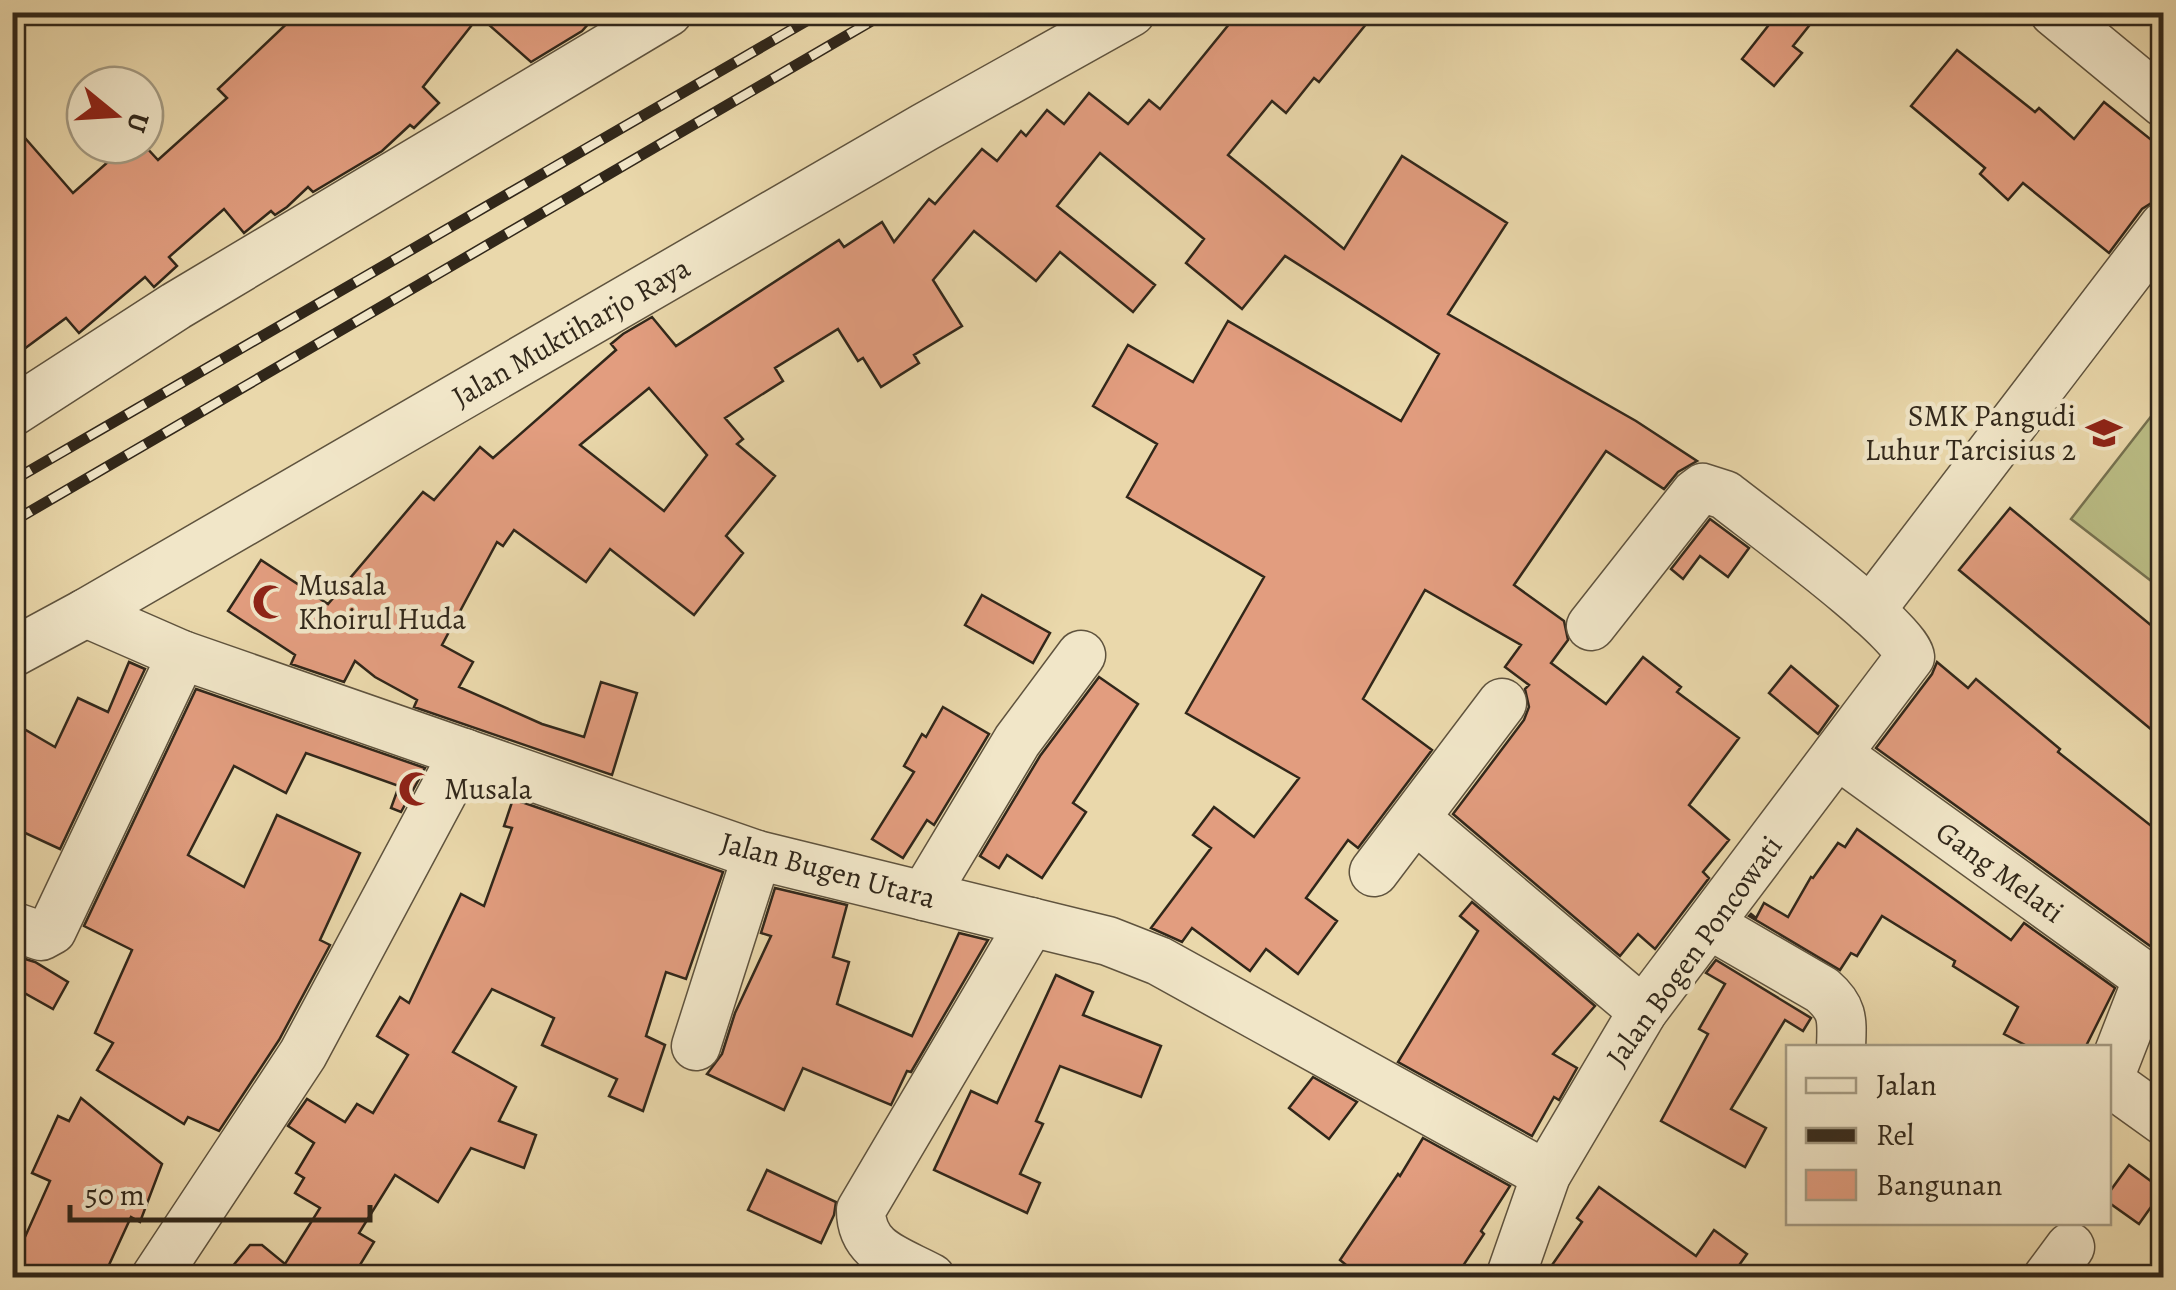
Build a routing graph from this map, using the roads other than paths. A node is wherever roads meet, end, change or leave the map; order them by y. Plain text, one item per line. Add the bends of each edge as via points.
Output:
1 (668, 12) edge
2 (1131, 12) edge
3 (2054, 12) edge
4 (2164, 103) edge
5 (2164, 226) edge
6 (12, 412) edge
7 (1870, 611) junction
8 (86, 613) junction
9 (1591, 626) dead end
10 (12, 653) edge
11 (182, 654) junction
12 (1081, 655) dead end
13 (1502, 702) dead end
14 (464, 753) junction
15 (1836, 754) junction
16 (1416, 819) junction
17 (756, 855) junction
18 (1374, 872) dead end
19 (924, 896) junction
20 (1031, 922) junction
21 (12, 926) edge
22 (1710, 926) junction
23 (2156, 984) edge
24 (1643, 1011) junction
25 (1841, 1045) edge
26 (696, 1046) dead end
27 (2164, 1121) edge
28 (1546, 1175) junction
29 (156, 1278) edge
30 (931, 1278) edge
31 (1510, 1278) edge

1 - 6 street via 176,306
2 - 8 street, Jalan Muktiharjo Raya
3 - 4 street
5 - 7 street
7 - 9 street via 1725,495 1703,488
7 - 15 street, Jalan Bogen Poncowati via 1911,652
8 - 10 street, Jalan Muktiharjo Raya
8 - 11 street, Jalan Bugen Utara
11 - 14 street, Jalan Bugen Utara
11 - 21 street via 52,930 42,936
12 - 19 street via 1018,741
13 - 16 street
14 - 17 street, Jalan Bugen Utara
14 - 29 street via 303,1054
15 - 22 street, Jalan Bogen Poncowati
15 - 23 street, Gang Melati
16 - 18 street
16 - 24 street
17 - 19 street, Jalan Bugen Utara
17 - 26 street
19 - 20 street, Jalan Bugen Utara
20 - 28 street, Jalan Bugen Utara via 1159,961
20 - 30 street via 861,1210 870,1244
22 - 24 street, Jalan Bogen Poncowati
22 - 25 street via 1836,1002
23 - 27 street via 2111,1073 2118,1088
24 - 28 street, Jalan Bogen Poncowati
28 - 31 street, Jalan Bogen Poncowati

